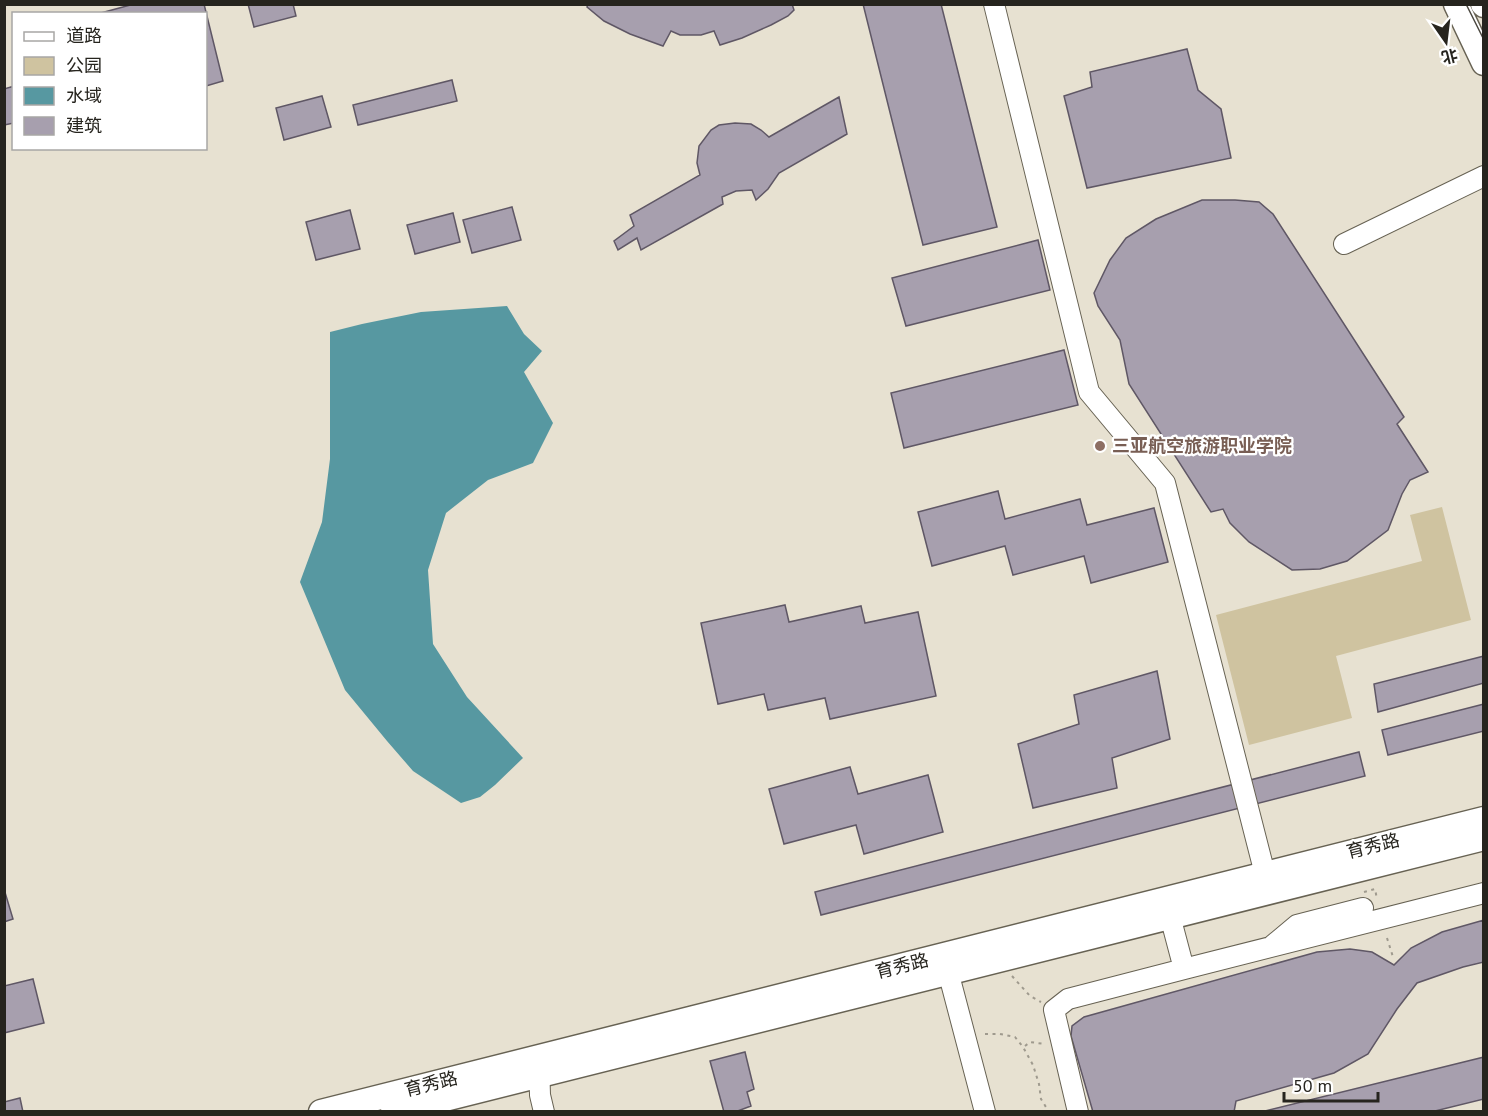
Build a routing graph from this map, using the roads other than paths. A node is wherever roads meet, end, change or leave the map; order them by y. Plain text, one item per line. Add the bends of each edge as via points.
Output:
1 (994, 4) edge
2 (1455, 4) edge
3 (1484, 63) edge
4 (1484, 176) edge
5 (1344, 244) dead end
6 (1484, 819) edge
7 (1484, 838) edge
8 (1265, 874) junction
9 (1484, 893) edge
10 (1363, 908) dead end
11 (1170, 916) junction
12 (1269, 948) junction
13 (946, 963) junction
14 (1184, 969) junction
15 (539, 1066) junction
16 (543, 1109) edge
17 (321, 1112) edge
18 (393, 1112) edge
19 (985, 1112) edge
20 (1078, 1112) edge

1 - 8 street via 1089,393 1165,483
2 - 3 main road
4 - 5 street
6 - 8 main road, 育秀路
7 - 11 main road, 育秀路
8 - 13 main road, 育秀路
9 - 12 street
10 - 12 street via 1297,925
11 - 13 main road, 育秀路
11 - 14 street
12 - 14 street
13 - 15 main road, 育秀路
13 - 19 street
14 - 20 street via 1068,999 1054,1010
15 - 16 street
15 - 17 main road, 育秀路
15 - 18 main road, 育秀路

